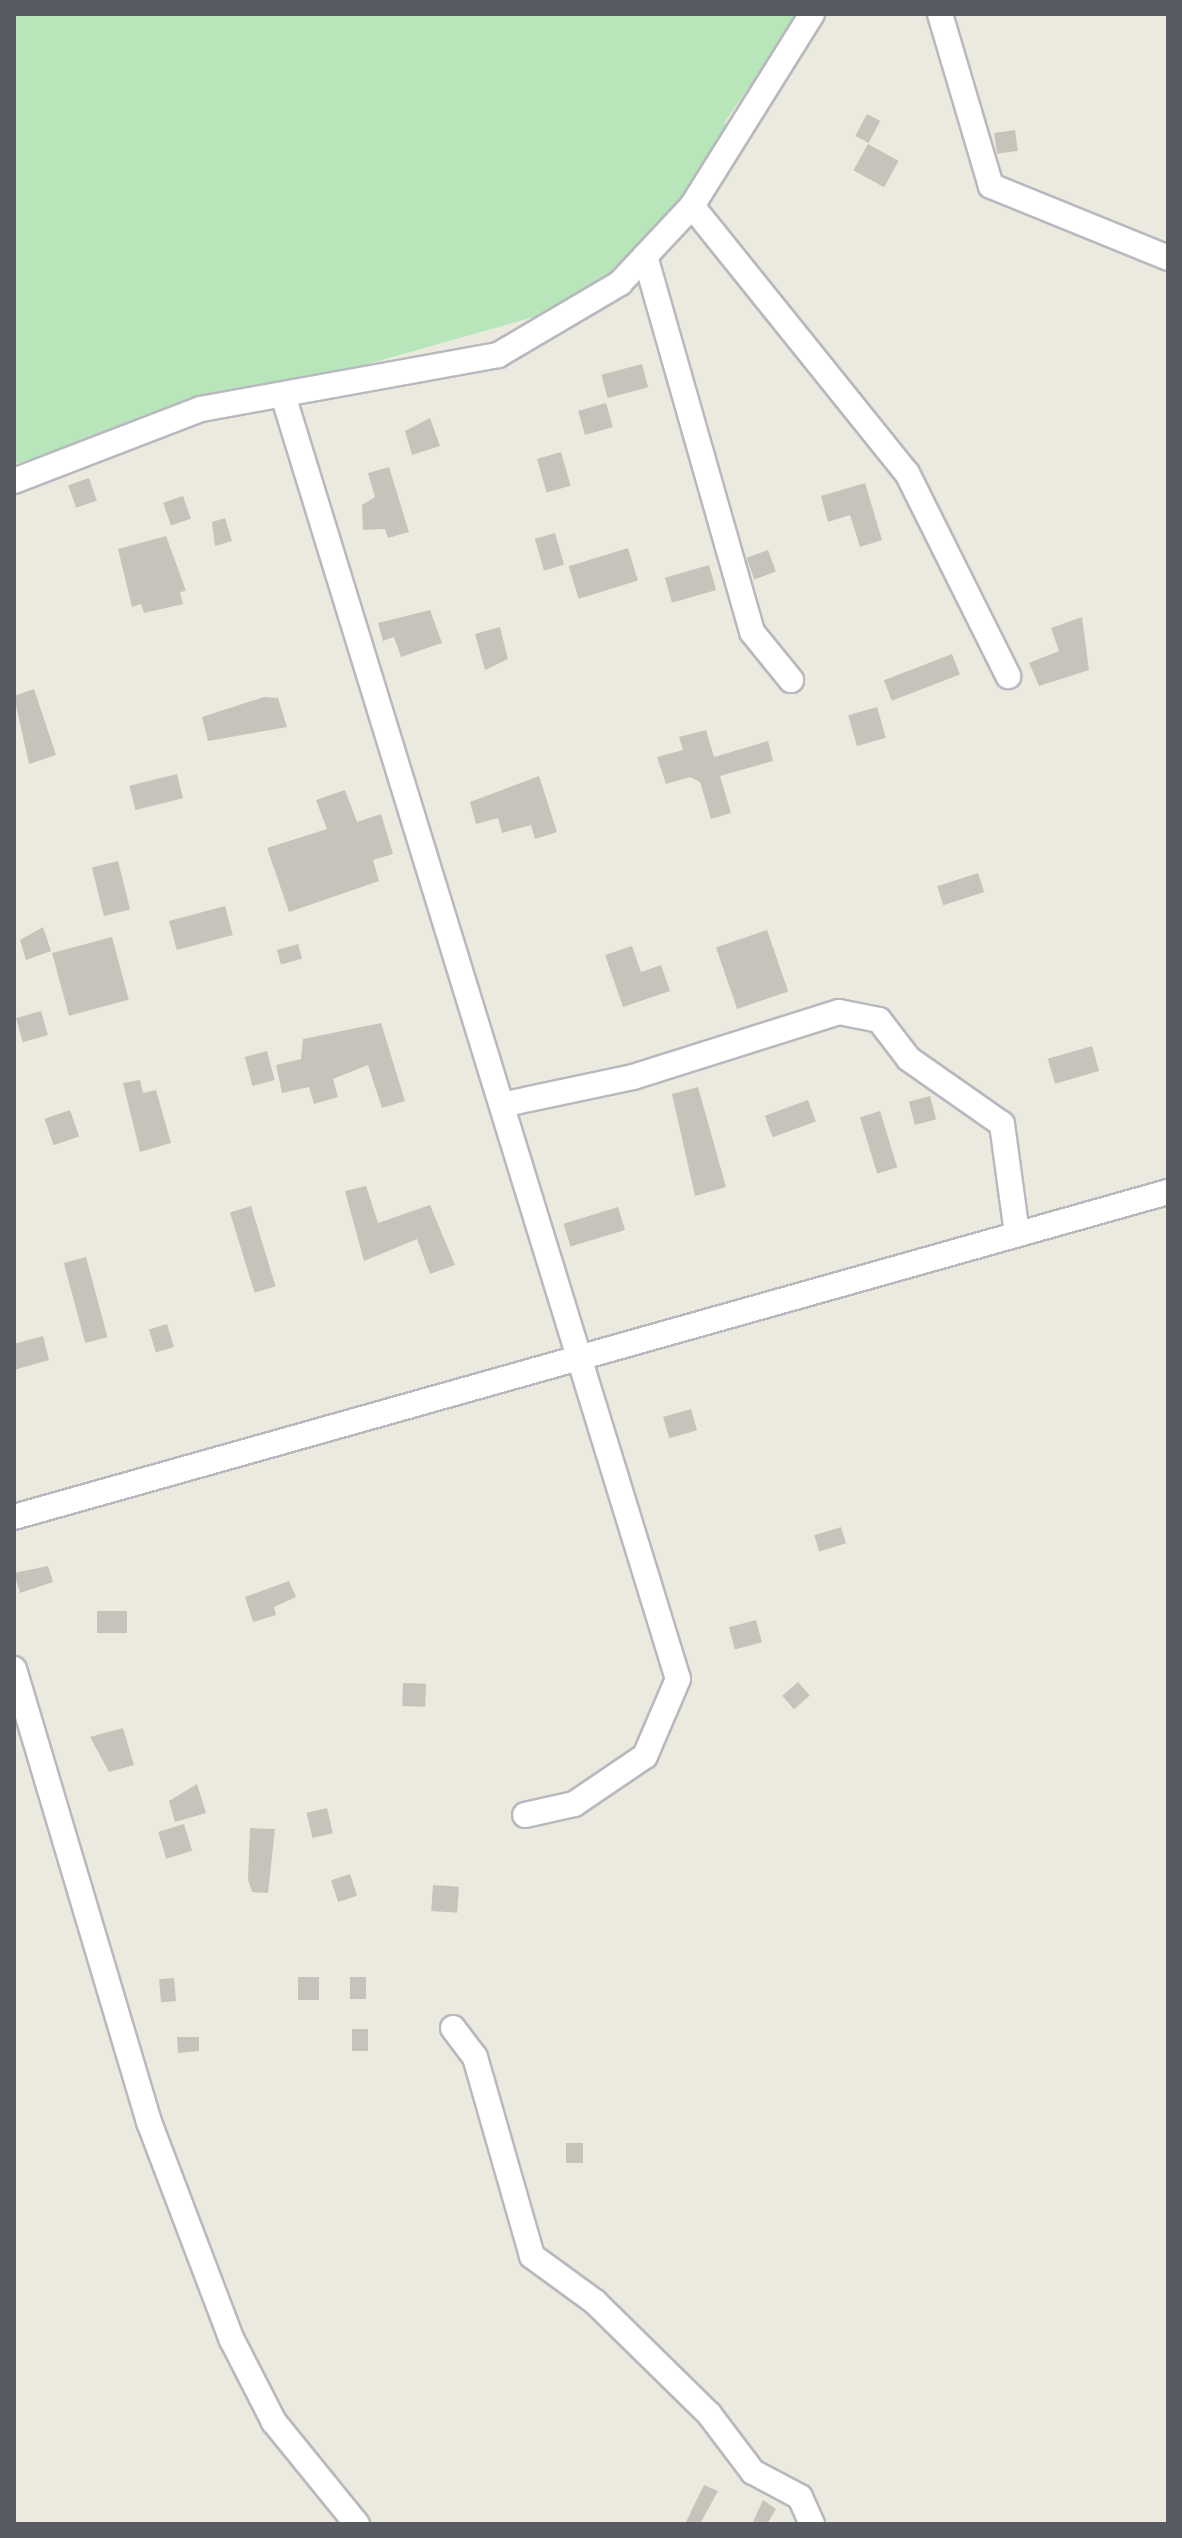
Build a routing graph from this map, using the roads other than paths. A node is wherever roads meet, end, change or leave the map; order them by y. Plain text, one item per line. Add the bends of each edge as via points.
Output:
1 (812, 14) edge
2 (940, 14) edge
3 (692, 206) junction
4 (645, 256) junction
5 (1168, 258) edge
6 (283, 395) junction
7 (14, 481) edge
8 (1008, 676) dead end
9 (791, 680) dead end
10 (506, 1104) junction
11 (1168, 1192) edge
12 (1017, 1234) junction
13 (580, 1357) junction
14 (14, 1517) edge
15 (14, 1669) edge
16 (525, 1815) dead end
17 (453, 2028) dead end
18 (357, 2524) edge
19 (812, 2524) edge

1 - 3 street
2 - 5 street via 991,186
3 - 4 street
3 - 8 street via 907,473
4 - 6 street via 620,283 498,355
4 - 9 street via 752,632
6 - 7 street via 201,409
6 - 10 street
10 - 12 street via 633,1077 839,1012 879,1020 909,1059 1002,1124
10 - 13 street
11 - 12 street
12 - 13 street
13 - 14 street
13 - 16 street via 678,1679 645,1756 574,1804
15 - 18 street via 149,2122 232,2340 274,2422
17 - 19 street via 475,2057 532,2256 607,2313 709,2414 753,2472 800,2497

